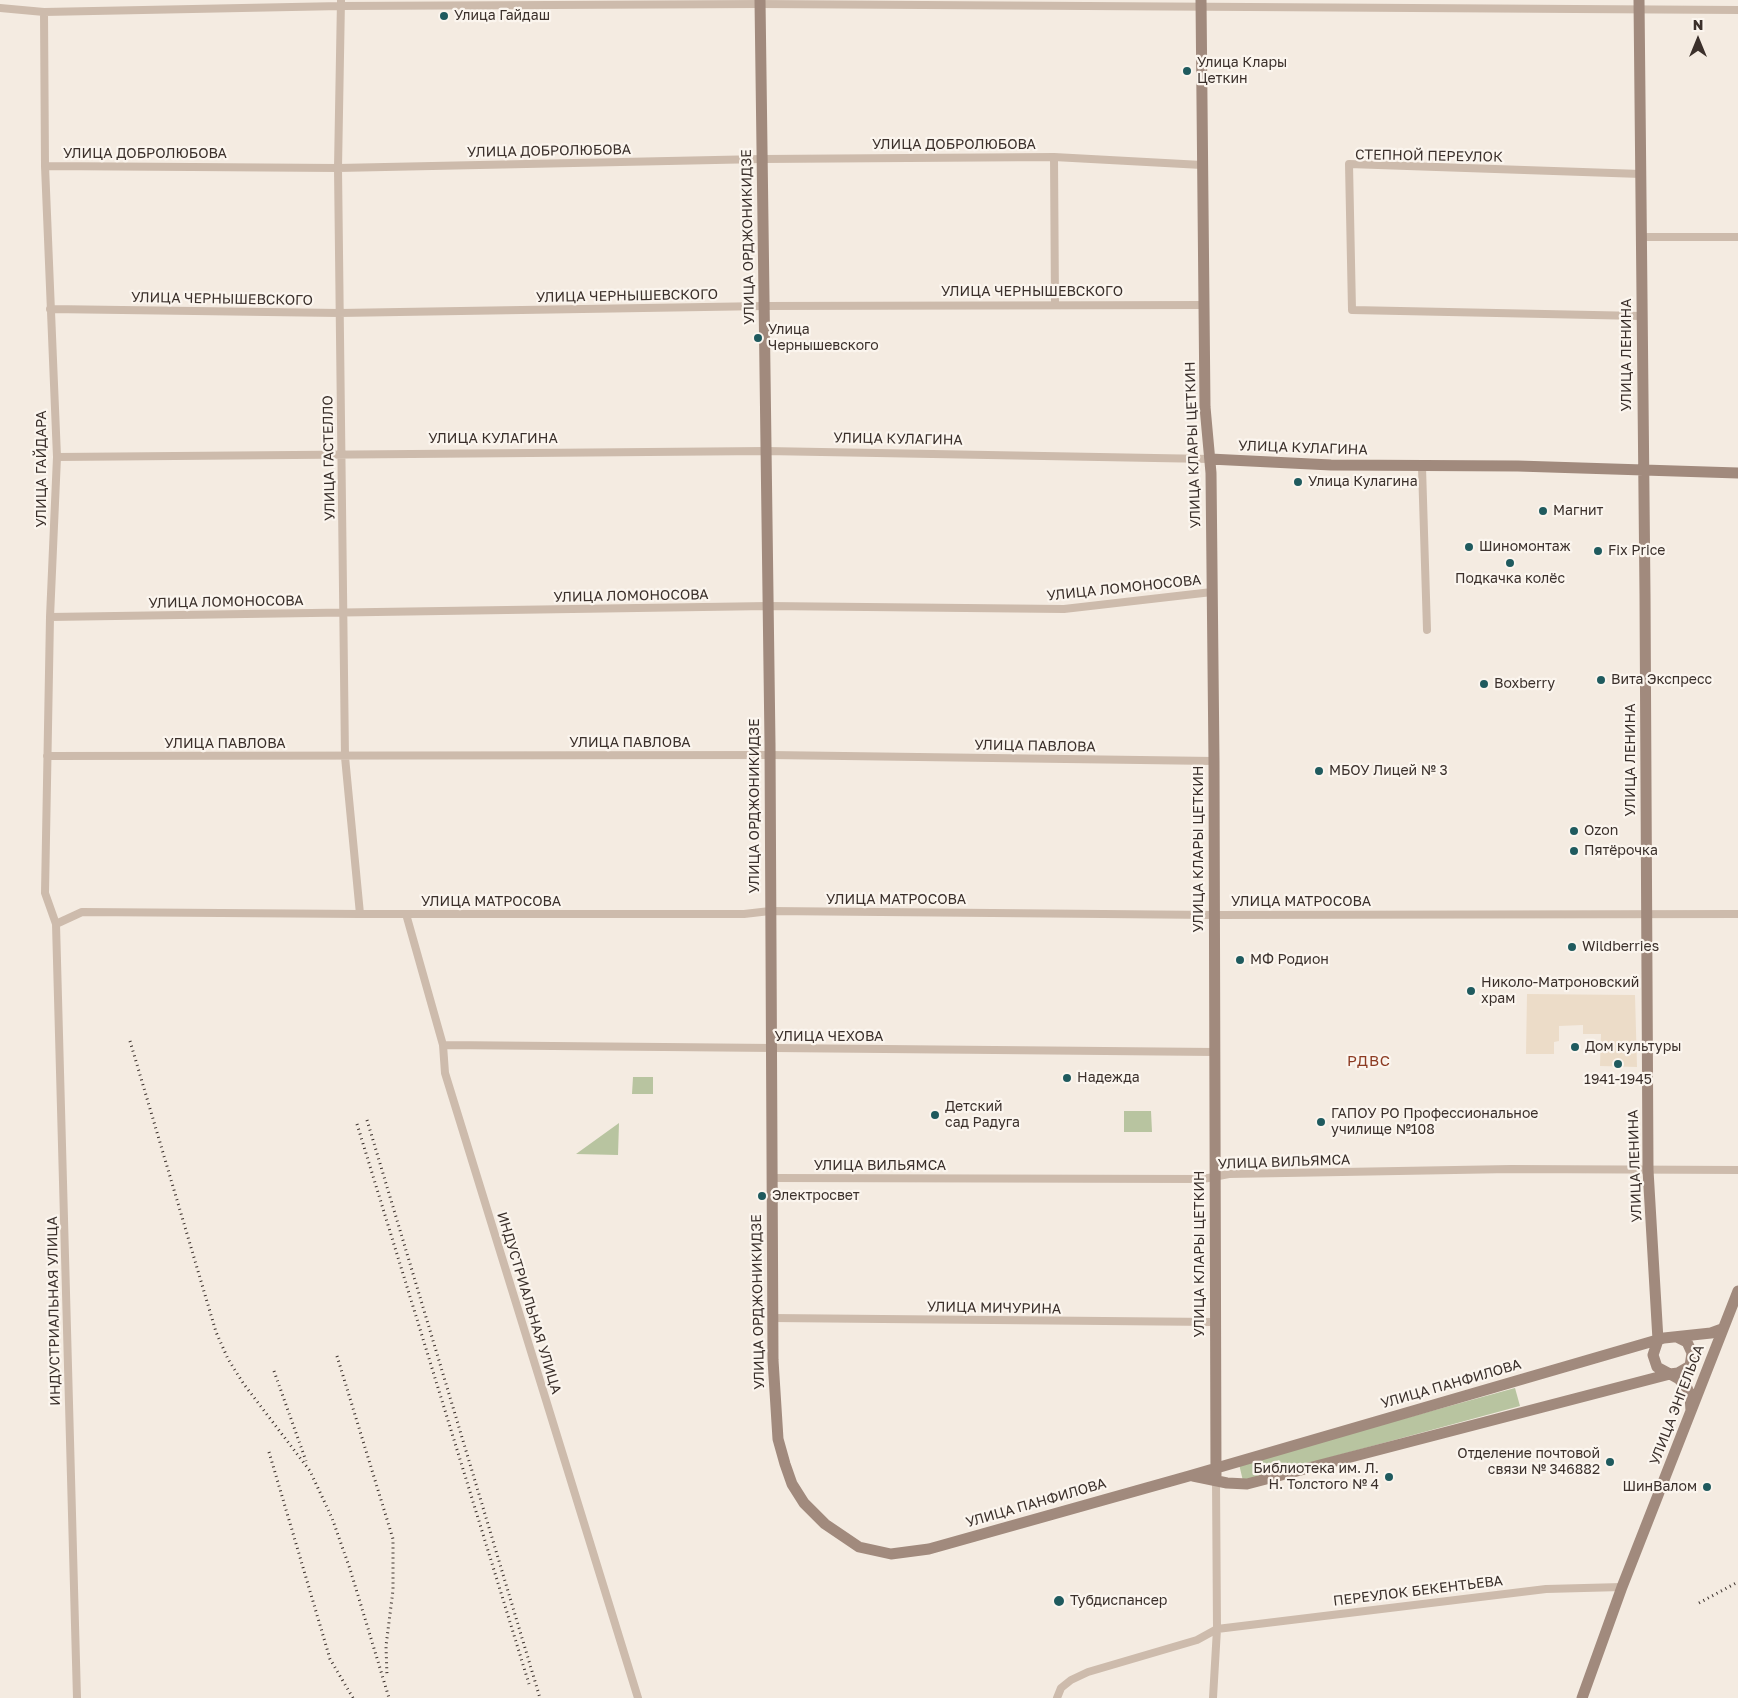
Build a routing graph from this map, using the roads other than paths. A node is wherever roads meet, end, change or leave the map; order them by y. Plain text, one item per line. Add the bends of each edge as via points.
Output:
1 (760, 2) edge
2 (341, 3) edge
3 (1201, 3) edge
4 (1639, 5) edge
5 (0, 8) edge
6 (1738, 10) edge
7 (44, 12) junction
8 (1054, 157) junction
9 (762, 159) junction
10 (1202, 165) junction
11 (45, 166) junction
12 (338, 168) junction
13 (1641, 174) junction
14 (1640, 238) junction
15 (1738, 238) edge
16 (1055, 304) junction
17 (1204, 305) junction
18 (765, 306) junction
19 (50, 309) junction
20 (339, 314) junction
21 (1642, 316) junction
22 (766, 451) junction
23 (341, 455) junction
24 (57, 457) junction
25 (1210, 459) junction
26 (1422, 468) junction
27 (1642, 469) junction
28 (1738, 473) edge
29 (1212, 592) junction
30 (768, 606) junction
31 (343, 613) junction
32 (50, 617) junction
33 (1427, 630) dead end
34 (770, 755) junction
35 (47, 756) junction
36 (346, 757) junction
37 (1214, 761) junction
38 (770, 911) junction
39 (360, 914) junction
40 (406, 914) junction
41 (1646, 914) junction
42 (1738, 914) edge
43 (1214, 915) junction
44 (56, 924) junction
45 (443, 1045) junction
46 (772, 1049) junction
47 (1214, 1052) junction
48 (1648, 1170) junction
49 (1738, 1170) edge
50 (1214, 1177) junction
51 (772, 1178) junction
52 (1738, 1291) edge
53 (772, 1318) junction
54 (1215, 1322) junction
55 (1722, 1328) junction
56 (1673, 1337) junction
57 (1658, 1340) junction
58 (1708, 1366) junction
59 (1674, 1374) junction
60 (1691, 1411) junction
61 (1216, 1467) junction
62 (1189, 1476) junction
63 (1216, 1480) junction
64 (891, 1554) joint
65 (1622, 1587) junction
66 (1217, 1628) junction
67 (77, 1698) edge
68 (638, 1698) edge
69 (1057, 1698) edge
70 (1213, 1698) edge
71 (1582, 1698) edge

1 - 2 street
1 - 3 street
1 - 9 street, УЛИЦА ОРДЖОНИКИДЗЕ
2 - 7 street
2 - 12 street, УЛИЦА ГАСТЕЛЛО
3 - 4 street
3 - 10 street, УЛИЦА КЛАРЫ ЦЕТКИН
4 - 6 street
4 - 13 street, УЛИЦА ЛЕНИНА
5 - 7 street
7 - 11 street, УЛИЦА ГАЙДАРА
8 - 9 street, УЛИЦА ДОБРОЛЮБОВА
8 - 10 street, УЛИЦА ДОБРОЛЮБОВА
8 - 16 street, УЛИЦА ДОБРОЛЮБОВА
9 - 12 street, УЛИЦА ДОБРОЛЮБОВА
9 - 18 street, УЛИЦА ОРДЖОНИКИДЗЕ
10 - 17 street, УЛИЦА КЛАРЫ ЦЕТКИН
11 - 12 street, УЛИЦА ДОБРОЛЮБОВА
11 - 19 street, УЛИЦА ГАЙДАРА
12 - 20 street, УЛИЦА ГАСТЕЛЛО
13 - 14 street, УЛИЦА ЛЕНИНА
13 - 21 street, СТЕПНОЙ ПЕРЕУЛОК via 1349,164 1352,310
14 - 15 street
14 - 21 street, УЛИЦА ЛЕНИНА
16 - 17 street, УЛИЦА ЧЕРНЫШЕВСКОГО
16 - 18 street, УЛИЦА ЧЕРНЫШЕВСКОГО
17 - 25 street, УЛИЦА КЛАРЫ ЦЕТКИН via 1205,407
18 - 20 street, УЛИЦА ЧЕРНЫШЕВСКОГО
18 - 22 street, УЛИЦА ОРДЖОНИКИДЗЕ
19 - 20 street, УЛИЦА ЧЕРНЫШЕВСКОГО
19 - 24 street, УЛИЦА ГАЙДАРА
20 - 23 street, УЛИЦА ГАСТЕЛЛО
21 - 27 street, УЛИЦА ЛЕНИНА
22 - 23 street, УЛИЦА КУЛАГИНА
22 - 25 street, УЛИЦА КУЛАГИНА
22 - 30 street, УЛИЦА ОРДЖОНИКИДЗЕ
23 - 24 street, УЛИЦА КУЛАГИНА
23 - 31 street, УЛИЦА ГАСТЕЛЛО
24 - 32 street, УЛИЦА ГАЙДАРА
25 - 26 street, УЛИЦА КУЛАГИНА
25 - 29 street, УЛИЦА КЛАРЫ ЦЕТКИН
26 - 27 street, УЛИЦА КУЛАГИНА
26 - 33 street
27 - 28 street, УЛИЦА КУЛАГИНА
27 - 41 street, УЛИЦА ЛЕНИНА
29 - 30 street, УЛИЦА ЛОМОНОСОВА via 1064,609
29 - 37 street, УЛИЦА КЛАРЫ ЦЕТКИН
30 - 31 street, УЛИЦА ЛОМОНОСОВА
30 - 34 street, УЛИЦА ОРДЖОНИКИДЗЕ
31 - 32 street, УЛИЦА ЛОМОНОСОВА
31 - 36 street, УЛИЦА ГАСТЕЛЛО
32 - 35 street, УЛИЦА ГАЙДАРА
34 - 36 street, УЛИЦА ПАВЛОВА
34 - 37 street, УЛИЦА ПАВЛОВА
34 - 38 street, УЛИЦА ОРДЖОНИКИДЗЕ
35 - 36 street, УЛИЦА ПАВЛОВА
35 - 44 street, УЛИЦА ГАЙДАРА via 45,893
36 - 39 street, УЛИЦА ГАСТЕЛЛО
37 - 43 street, УЛИЦА КЛАРЫ ЦЕТКИН
38 - 40 street, УЛИЦА МАТРОСОВА via 744,914
38 - 43 street, УЛИЦА МАТРОСОВА
38 - 46 street, УЛИЦА ОРДЖОНИКИДЗЕ
39 - 40 street, УЛИЦА МАТРОСОВА
39 - 44 street, УЛИЦА МАТРОСОВА via 82,912
40 - 45 street, ИНДУСТРИАЛЬНАЯ УЛИЦА
41 - 42 street, УЛИЦА МАТРОСОВА
41 - 43 street, УЛИЦА МАТРОСОВА
41 - 48 street, УЛИЦА ЛЕНИНА
43 - 47 street, УЛИЦА КЛАРЫ ЦЕТКИН
44 - 67 street, ИНДУСТРИАЛЬНАЯ УЛИЦА
45 - 46 street, УЛИЦА ЧЕХОВА
45 - 68 street, ИНДУСТРИАЛЬНАЯ УЛИЦА via 445,1073
46 - 47 street, УЛИЦА ЧЕХОВА
46 - 51 street, УЛИЦА ОРДЖОНИКИДЗЕ
47 - 50 street, УЛИЦА КЛАРЫ ЦЕТКИН
48 - 49 street, УЛИЦА ВИЛЬЯМСА
48 - 50 street, УЛИЦА ВИЛЬЯМСА via 1229,1174
48 - 57 street, УЛИЦА ЛЕНИНА
50 - 51 street, УЛИЦА ВИЛЬЯМСА
50 - 54 street, УЛИЦА КЛАРЫ ЦЕТКИН
51 - 53 street, УЛИЦА ОРДЖОНИКИДЗЕ
52 - 55 street, УЛИЦА ЭНГЕЛЬСА
53 - 54 street, УЛИЦА МИЧУРИНА
53 - 64 street, УЛИЦА ОРДЖОНИКИДЗЕ via 778,1438 792,1484 811,1511 845,1539 859,1548
54 - 61 street, УЛИЦА КЛАРЫ ЦЕТКИН
55 - 56 street, УЛИЦА ПАНФИЛОВА via 1710,1333
55 - 58 street, УЛИЦА ЭНГЕЛЬСА
56 - 57 street, УЛИЦА ПАНФИЛОВА
56 - 59 street via 1687,1342 1692,1353 1690,1366
57 - 59 street via 1653,1349 1654,1362 1657,1367
57 - 61 street, УЛИЦА ПАНФИЛОВА
58 - 59 street, УЛИЦА ПАНФИЛОВА
58 - 60 street, УЛИЦА ЭНГЕЛЬСА
59 - 60 street via 1687,1388
59 - 63 street, УЛИЦА ПАНФИЛОВА via 1254,1482 1238,1484
60 - 65 street, УЛИЦА ЭНГЕЛЬСА
61 - 62 street, УЛИЦА ПАНФИЛОВА
61 - 63 street, УЛИЦА КЛАРЫ ЦЕТКИН
62 - 63 street, УЛИЦА ПАНФИЛОВА
62 - 64 street, УЛИЦА ПАНФИЛОВА via 929,1549
63 - 66 street, УЛИЦА КЛАРЫ ЦЕТКИН
65 - 66 street, ПЕРЕУЛОК БЕКЕНТЬЕВА via 1546,1589
65 - 71 street, УЛИЦА ЭНГЕЛЬСА
66 - 69 street via 1197,1640 1088,1672 1061,1688
66 - 70 street, УЛИЦА КЛАРЫ ЦЕТКИН

